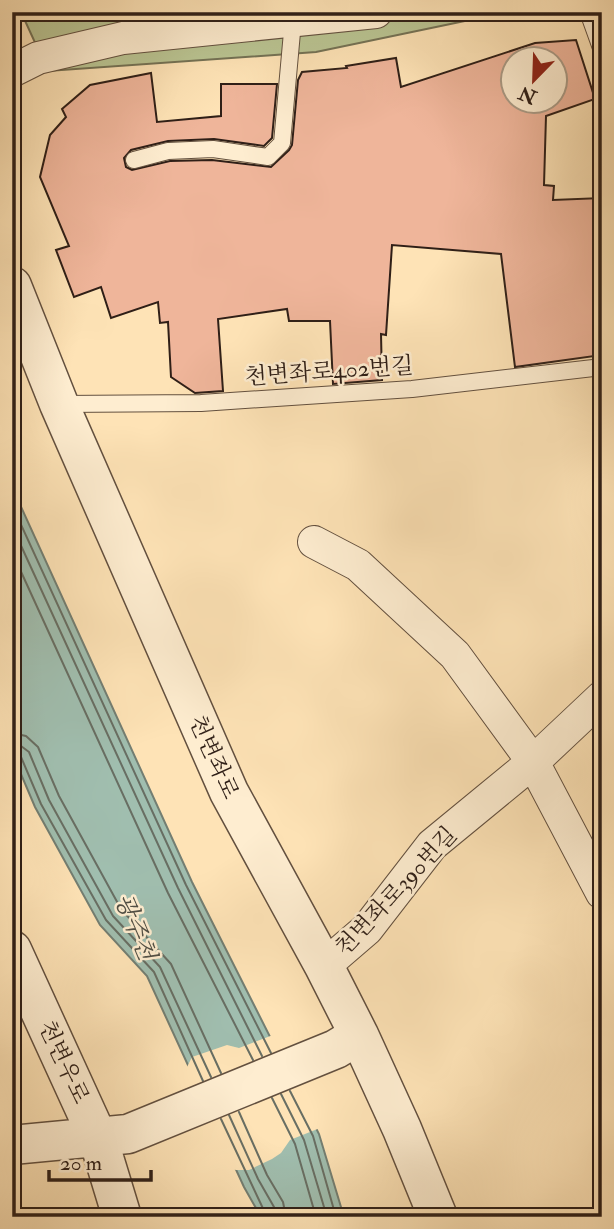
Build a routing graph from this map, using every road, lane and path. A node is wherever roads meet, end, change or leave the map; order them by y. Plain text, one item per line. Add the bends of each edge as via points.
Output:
1 (376, 12) edge
2 (587, 12) edge
3 (293, 21) junction
4 (602, 51) edge
5 (12, 71) edge
6 (134, 160) dead end
7 (12, 286) edge
8 (602, 368) edge
9 (59, 404) junction
10 (314, 542) dead end
11 (602, 697) edge
12 (533, 762) junction
13 (602, 893) edge
14 (12, 950) edge
15 (324, 967) junction
16 (347, 1042) junction
17 (113, 1136) junction
18 (12, 1145) edge
19 (122, 1217) edge
20 (438, 1217) edge

1 - 3 street
2 - 4 lane
3 - 5 street via 123,38 38,58
3 - 6 lane via 282,143 268,158 213,149 168,151
7 - 9 street, 천변좌로
8 - 9 lane, 천변좌로402번길 via 412,389 201,403
9 - 15 street, 천변좌로 via 229,792
10 - 12 street via 358,565 456,654
11 - 12 street, 천변좌로390번길
12 - 13 street
12 - 15 street, 천변좌로390번길 via 432,845 367,929
14 - 17 street, 천변우로
15 - 16 street, 천변좌로
16 - 17 street
16 - 20 street, 천변좌로 via 402,1129
17 - 18 street
17 - 19 street, 천변우로

